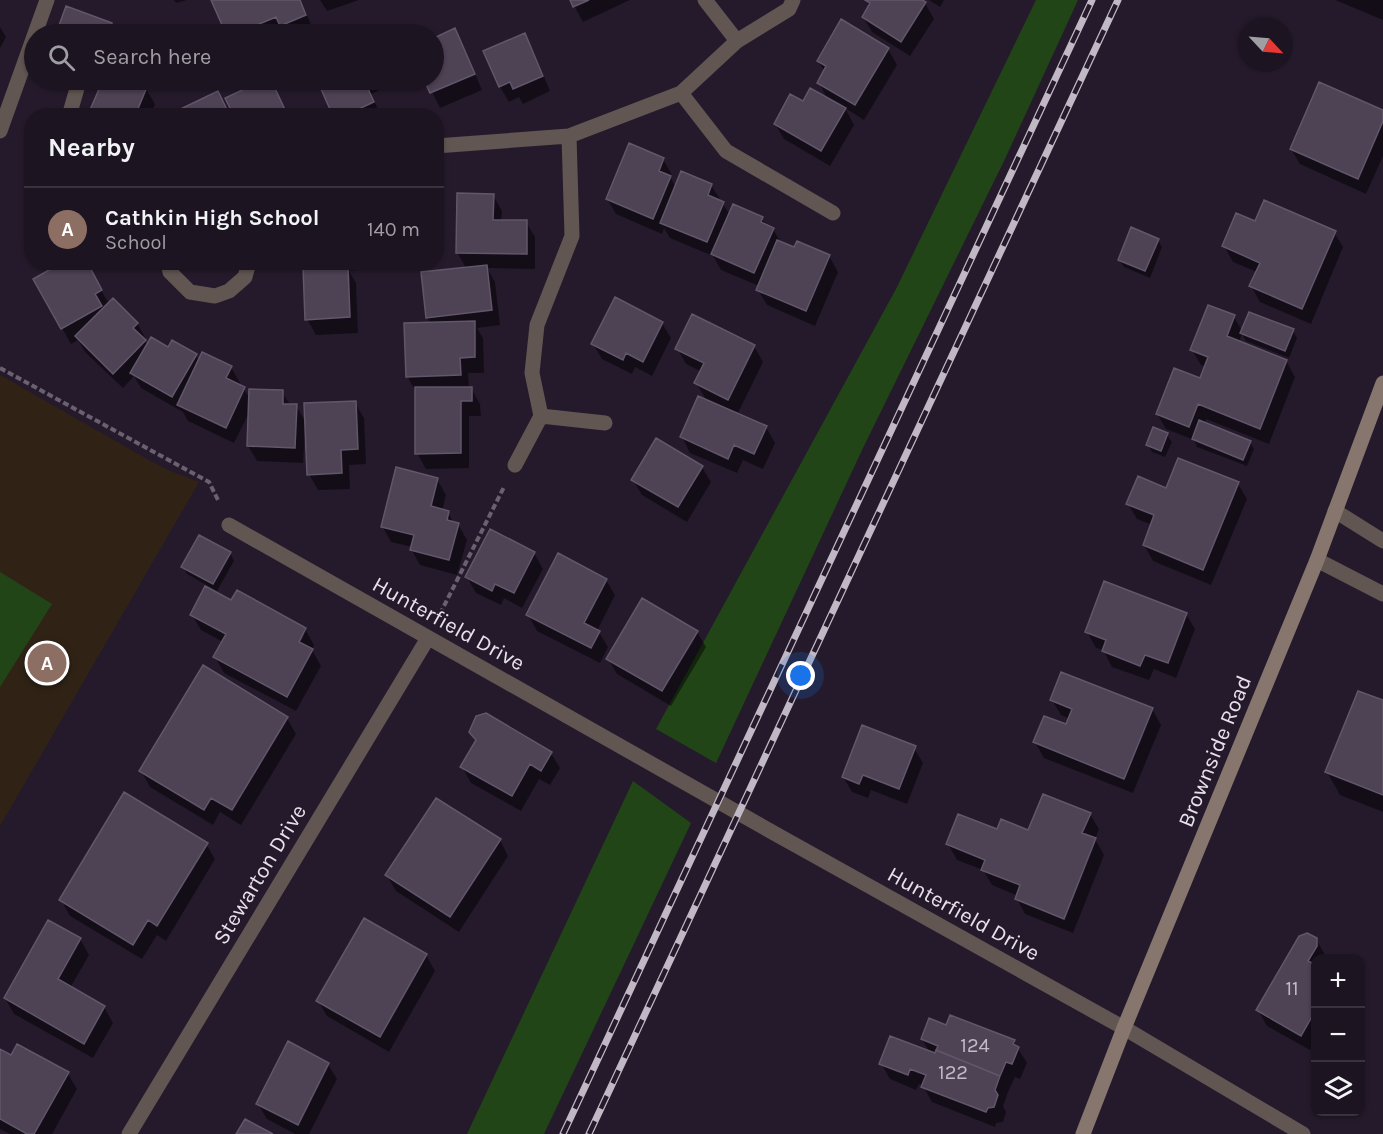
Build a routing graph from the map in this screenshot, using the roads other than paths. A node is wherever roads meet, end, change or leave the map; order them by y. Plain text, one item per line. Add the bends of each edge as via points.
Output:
1 (47, 0) edge
2 (705, 0) edge
3 (793, 0) edge
4 (38, 24) edge
5 (737, 41) junction
6 (24, 64) edge
7 (77, 90) edge
8 (681, 93) junction
9 (71, 108) edge
10 (0, 131) edge
11 (569, 136) junction
12 (444, 145) edge
13 (833, 213) dead end
14 (170, 270) edge
15 (247, 270) edge
16 (1383, 383) edge
17 (541, 416) junction
18 (605, 423) dead end
19 (515, 465) road end
20 (1335, 511) junction
21 (228, 525) road end
22 (1383, 541) edge
23 (1317, 560) junction
24 (1383, 594) edge
25 (428, 638) junction
26 (1124, 1028) junction
27 (129, 1134) edge
28 (1083, 1134) edge
29 (1303, 1134) edge

1 - 4 street
2 - 5 street
3 - 5 street via 789,9
5 - 8 street
6 - 10 street
7 - 9 street
8 - 11 street
8 - 13 street via 726,151
11 - 12 street
11 - 17 street via 572,236 537,325 533,361
14 - 15 street via 190,292 215,296 230,291
16 - 20 street, Brownside Road
17 - 18 street
17 - 19 street
20 - 22 street
20 - 23 street, Brownside Road
21 - 25 street, Hunterfield Drive
23 - 24 street
23 - 26 street, Brownside Road
25 - 26 street, Hunterfield Drive
25 - 27 street, Stewarton Drive
26 - 28 street, Brownside Road
26 - 29 street, Hunterfield Drive

